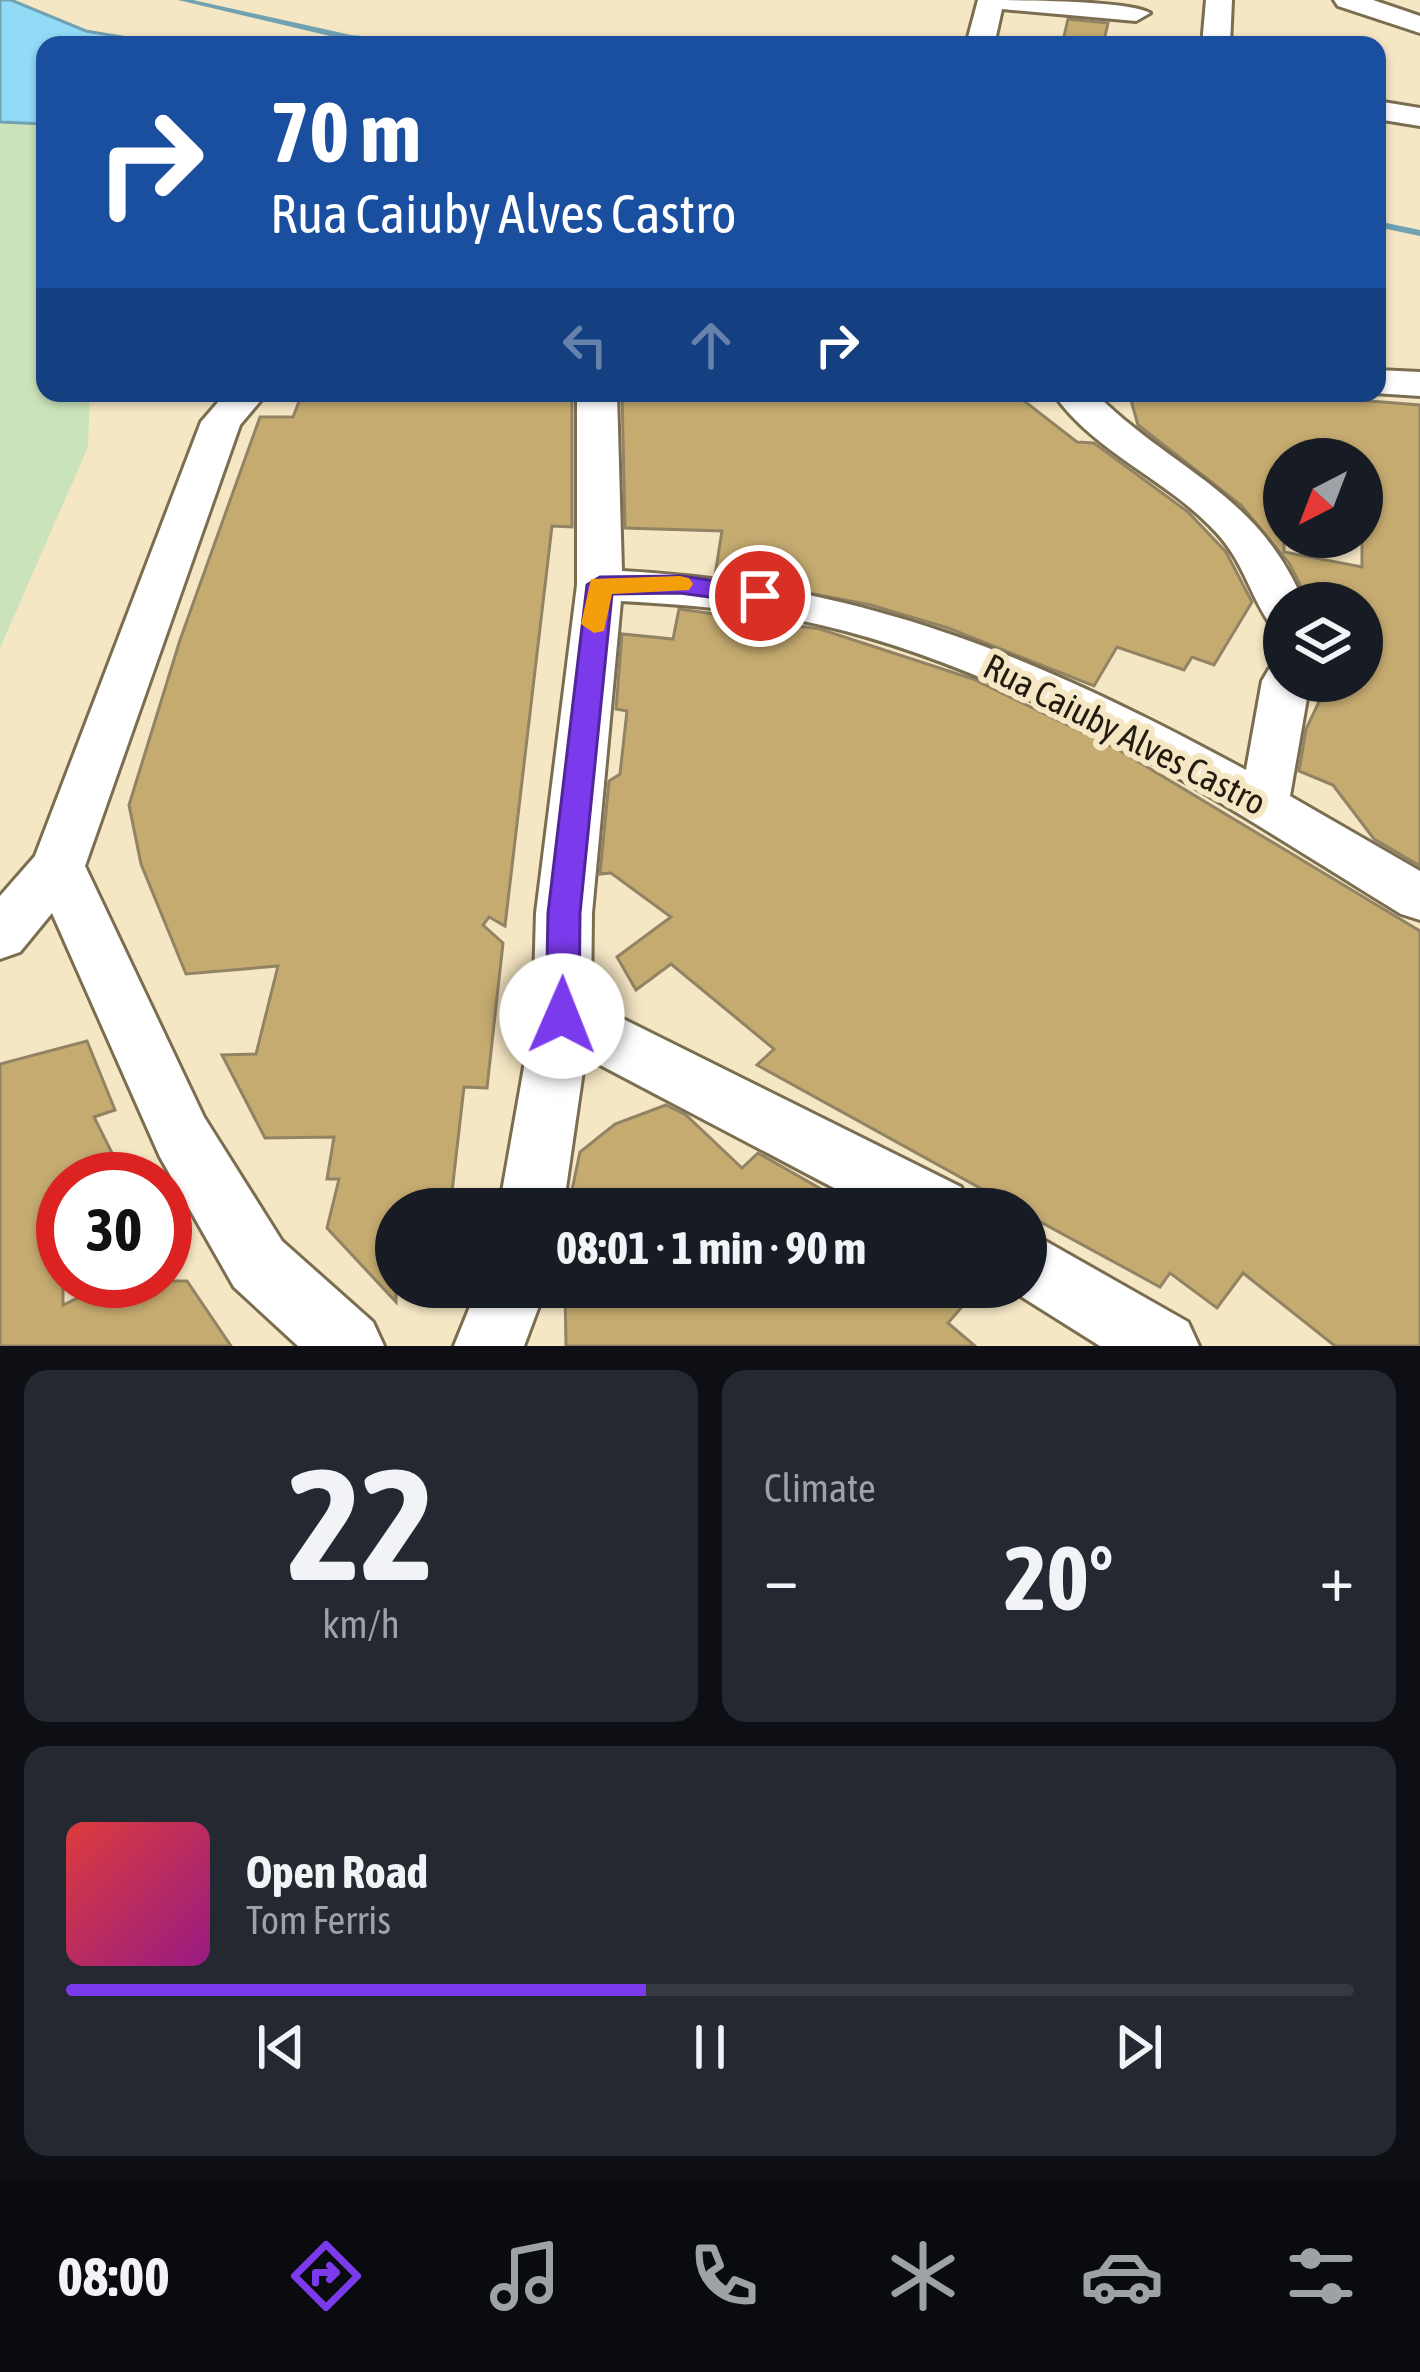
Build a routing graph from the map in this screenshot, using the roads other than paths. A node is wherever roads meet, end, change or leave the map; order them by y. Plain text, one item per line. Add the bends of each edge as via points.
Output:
1 (992, 0) edge
2 (1219, 0) edge
3 (1347, 0) edge
4 (1136, 13) dead end
5 (1420, 26) edge
6 (982, 36) edge
7 (1217, 36) edge
8 (1386, 111) edge
9 (1420, 117) edge
10 (1386, 382) edge
11 (1420, 384) edge
12 (239, 402) edge
13 (598, 402) edge
14 (1082, 402) edge
15 (1276, 582) edge
16 (600, 585) junction
17 (1283, 702) edge
18 (1262, 804) junction
19 (58, 866) junction
20 (1420, 898) edge
21 (0, 936) edge
22 (562, 1016) junction
23 (534, 1188) edge
24 (897, 1188) edge
25 (1047, 1275) edge
26 (504, 1308) edge
27 (349, 1346) edge
28 (489, 1346) edge
29 (1164, 1346) edge

1 - 4 street
1 - 6 street
2 - 7 street
3 - 5 street
8 - 9 street
10 - 11 street
12 - 19 street via 221,422
13 - 16 street
14 - 15 street via 1228,515
16 - 18 street, Rua Caiuby Alves Castro via 732,590 972,655 1144,736
16 - 22 street via 564,913
17 - 18 street
18 - 20 street, Rua Caiuby Alves Castro
19 - 21 street
19 - 27 street via 182,1137 257,1264
22 - 23 street
22 - 24 street
25 - 29 street
26 - 28 street

